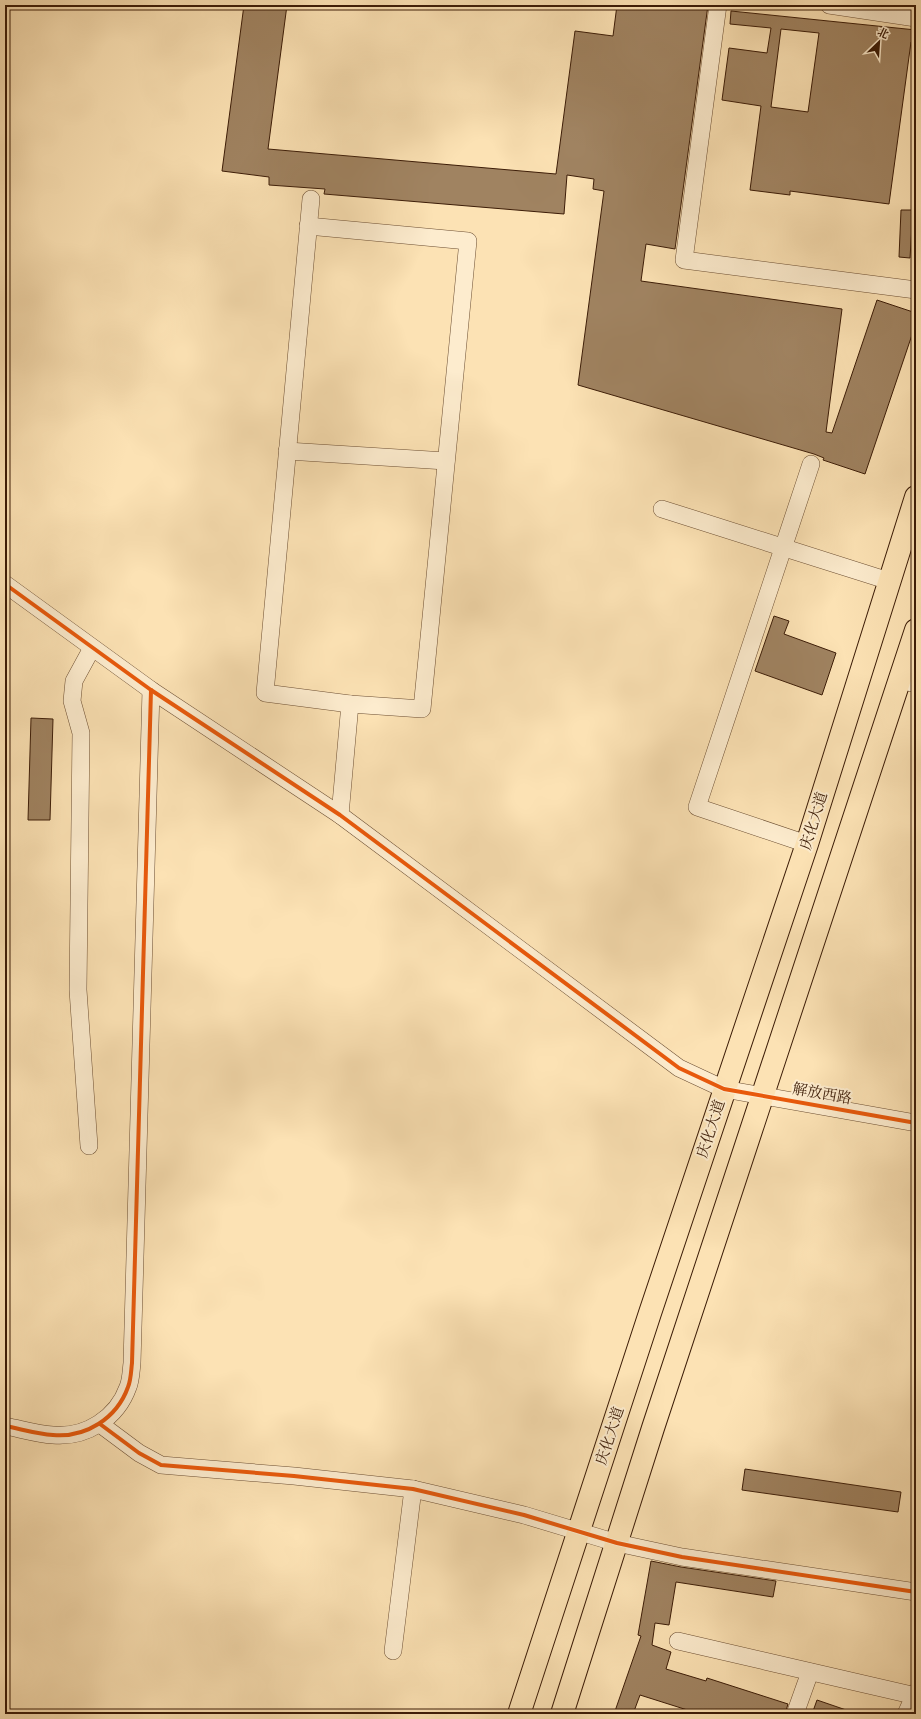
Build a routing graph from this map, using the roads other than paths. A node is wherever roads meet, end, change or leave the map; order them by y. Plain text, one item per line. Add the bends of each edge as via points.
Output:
1 (718, 5) edge
2 (835, 5) edge
3 (916, 18) edge
4 (311, 199) dead end
5 (308, 226) junction
6 (916, 290) edge
7 (287, 451) junction
8 (446, 461) junction
9 (811, 464) dead end
10 (916, 497) edge
11 (662, 509) dead end
12 (783, 548) junction
13 (889, 581) junction
14 (5, 584) edge
15 (914, 640) edge
16 (92, 648) junction
17 (908, 682) edge
18 (150, 690) junction
19 (350, 704) junction
20 (340, 815) junction
21 (807, 844) junction
22 (726, 1083) junction
23 (765, 1090) junction
24 (916, 1112) edge
25 (916, 1123) edge
26 (88, 1146) dead end
27 (100, 1424) junction
28 (5, 1426) edge
29 (413, 1489) junction
30 (579, 1532) junction
31 (617, 1543) junction
32 (916, 1592) edge
33 (678, 1641) dead end
34 (393, 1651) dead end
35 (810, 1672) junction
36 (916, 1698) edge
37 (519, 1714) edge
38 (562, 1714) edge
39 (795, 1714) edge
40 (906, 1714) edge
41 (913, 1714) edge

1 - 6 street via 684,260
2 - 3 street
4 - 5 street
5 - 7 street
5 - 8 street via 468,241
7 - 8 street
7 - 19 street via 265,693
8 - 19 street via 422,709
9 - 12 street
10 - 13 highway, 庆化大道
11 - 12 street
12 - 13 street
12 - 21 street via 697,807
13 - 21 highway, 庆化大道
14 - 16 street, 解放西路
15 - 17 highway
16 - 18 street, 解放西路
16 - 26 street via 74,681 72,701 81,734 78,990
17 - 23 highway
18 - 20 street, 解放西路
18 - 27 street via 132,1363 129,1387 117,1408
19 - 20 street
20 - 22 street, 解放西路 via 679,1068
21 - 22 highway, 庆化大道
22 - 23 street, 解放西路
22 - 30 highway, 庆化大道
23 - 24 street, 解放西路
23 - 25 street, 解放西路
23 - 31 highway
27 - 28 street via 78,1434 54,1436
27 - 29 street via 139,1453 161,1465
29 - 30 street via 524,1515
29 - 34 street
30 - 31 street
30 - 37 highway, 庆化大道
31 - 32 street via 682,1557
31 - 38 highway
33 - 35 street
35 - 36 street
35 - 39 street
36 - 40 street
36 - 41 street

